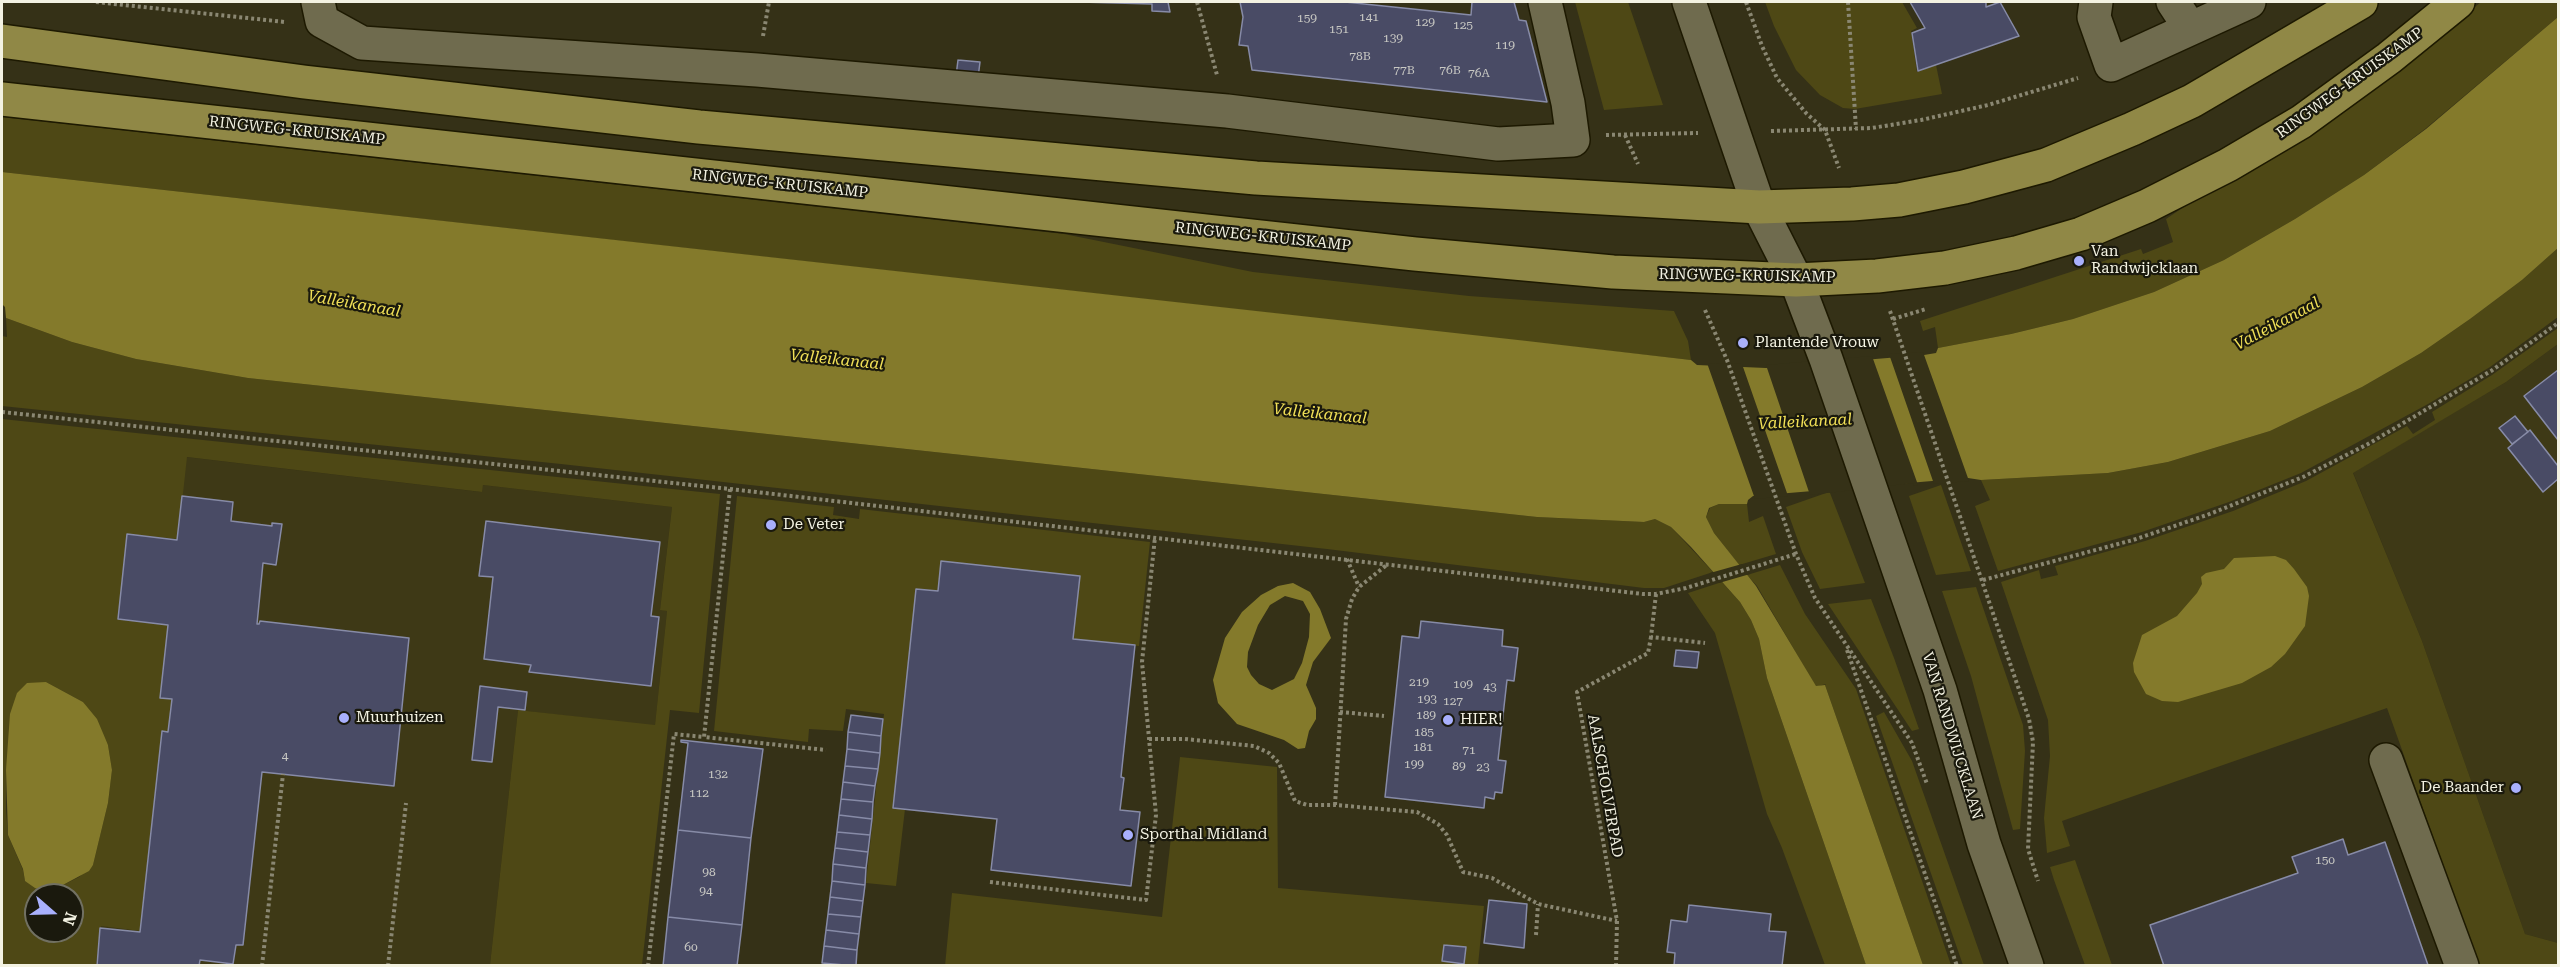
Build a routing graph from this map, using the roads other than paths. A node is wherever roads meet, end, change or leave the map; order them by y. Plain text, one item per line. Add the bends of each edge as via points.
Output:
1 (1545, 2) edge
2 (1689, 2) edge
3 (2096, 2) edge
4 (2249, 2) edge
5 (2361, 2) edge
6 (2458, 2) edge
7 (320, 11) edge
8 (2181, 15) edge
9 (2, 41) edge
10 (2, 99) edge
11 (1759, 207) junction
12 (1796, 280) junction
13 (2386, 760) dead end
14 (2027, 966) edge
15 (2462, 966) edge

1 - 7 street via 1573,140 1498,144 1227,111 757,70 362,43
2 - 11 street, VAN RANDWIJCKLAAN
3 - 8 street via 2094,17 2111,65
4 - 8 street
5 - 11 main road via 2192,101 2046,165 1899,200
6 - 12 main road, RINGWEG-KRUISKAMP via 2301,122 2228,165 2082,234 1945,268
9 - 11 main road via 304,82 699,127 1256,178
10 - 12 main road, RINGWEG-KRUISKAMP via 1415,254 1613,272
11 - 12 street, VAN RANDWIJCKLAAN
12 - 14 street, VAN RANDWIJCKLAAN via 1940,690 1984,844
13 - 15 street

